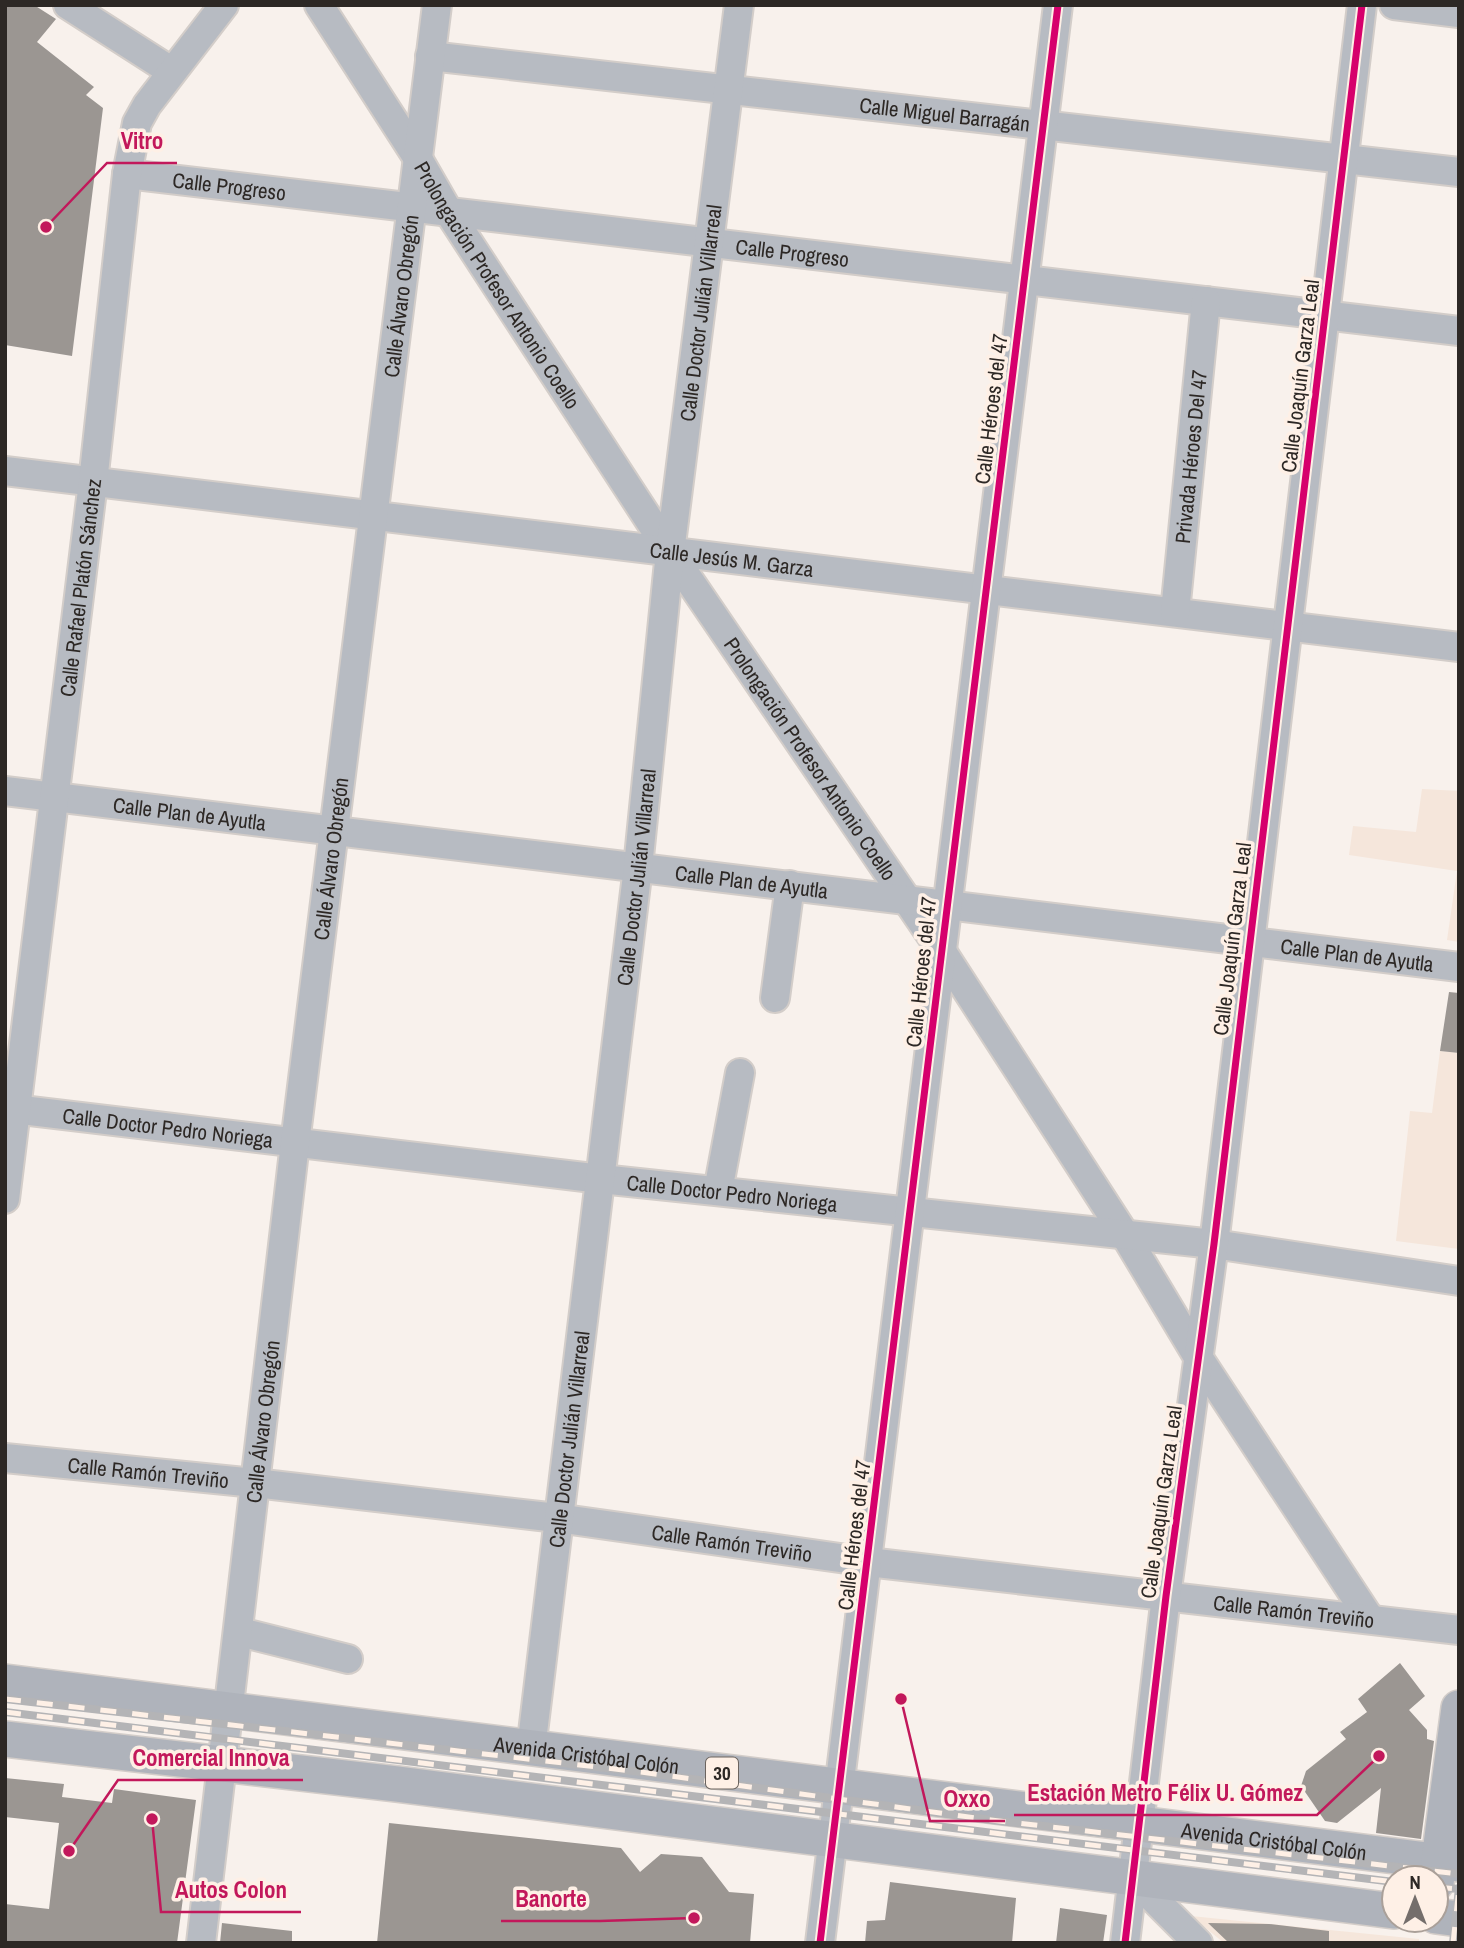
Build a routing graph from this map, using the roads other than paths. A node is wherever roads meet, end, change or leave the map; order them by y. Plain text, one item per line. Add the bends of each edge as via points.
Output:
1 (68, 5) edge
2 (224, 5) edge
3 (319, 5) edge
4 (437, 5) edge
5 (739, 5) edge
6 (1058, 5) edge
7 (1362, 5) edge
8 (1394, 5) edge
9 (1459, 13) edge
10 (430, 56) junction
11 (171, 71) junction
12 (729, 90) junction
13 (1044, 125) junction
14 (418, 157) junction
15 (1344, 159) junction
16 (1459, 172) edge
17 (127, 174) junction
18 (412, 207) junction
19 (448, 211) junction
20 (710, 242) junction
21 (1026, 280) junction
22 (1206, 301) junction
23 (1325, 315) junction
24 (1459, 331) edge
25 (5, 471) edge
26 (93, 482) junction
27 (374, 516) junction
28 (670, 552) junction
29 (986, 590) junction
30 (1174, 612) junction
31 (1287, 626) junction
32 (1459, 647) edge
33 (5, 791) edge
34 (54, 797) junction
35 (334, 830) junction
36 (638, 867) junction
37 (790, 885) junction
38 (907, 898) junction
39 (946, 903) junction
40 (1249, 941) junction
41 (941, 950) junction
42 (1459, 967) edge
43 (775, 998) dead end
44 (740, 1073) dead end
45 (11, 1109) edge
46 (295, 1143) junction
47 (601, 1179) junction
48 (718, 1191) junction
49 (5, 1199) edge
50 (912, 1210) junction
51 (1125, 1235) junction
52 (1214, 1244) junction
53 (1459, 1281) edge
54 (1198, 1357) junction
55 (5, 1458) edge
56 (255, 1483) junction
57 (557, 1518) junction
58 (868, 1562) junction
59 (1166, 1595) junction
60 (1370, 1619) junction
61 (1459, 1630) edge
62 (240, 1632) junction
63 (348, 1659) dead end
64 (5, 1682) edge
65 (1459, 1709) edge
66 (230, 1712) junction
67 (5, 1739) edge
68 (531, 1749) junction
69 (224, 1763) junction
70 (841, 1787) junction
71 (1139, 1826) junction
72 (833, 1839) junction
73 (1402, 1864) edge
74 (1445, 1864) edge
75 (1132, 1877) junction
76 (1380, 1909) edge
77 (201, 1943) edge
78 (820, 1943) edge
79 (1125, 1943) edge
80 (1198, 1943) edge

1 - 11 street
2 - 11 street, Calle Rafael Platón Sánchez
3 - 14 street, Prolongación Profesor Antonio Coello
4 - 10 street, Calle Álvaro Obregón
5 - 12 street, Calle Doctor Julián Villarreal
6 - 13 street, Calle Héroes del 47
7 - 15 street, Calle Joaquín Garza Leal
8 - 9 street
10 - 12 street, Calle Miguel Barragán
10 - 14 street, Calle Álvaro Obregón
11 - 17 street, Calle Rafael Platón Sánchez via 137,123
12 - 13 street, Calle Miguel Barragán
12 - 20 street, Calle Doctor Julián Villarreal
13 - 15 street, Calle Miguel Barragán
13 - 21 street, Calle Héroes del 47
14 - 18 street, Calle Álvaro Obregón
14 - 19 street, Prolongación Profesor Antonio Coello
15 - 16 street, Calle Miguel Barragán
15 - 23 street, Calle Joaquín Garza Leal
17 - 18 street, Calle Progreso
17 - 26 street, Calle Rafael Platón Sánchez
18 - 19 street, Calle Progreso
18 - 27 street, Calle Álvaro Obregón
19 - 20 street, Calle Progreso
19 - 28 street, Prolongación Profesor Antonio Coello
20 - 21 street, Calle Progreso
20 - 28 street, Calle Doctor Julián Villarreal
21 - 22 street, Calle Progreso
21 - 29 street, Calle Héroes del 47
22 - 23 street, Calle Progreso
22 - 30 street, Privada Héroes Del 47
23 - 24 street, Calle Progreso
23 - 31 street, Calle Joaquín Garza Leal
25 - 26 street, Calle Jesús M. Garza
26 - 27 street, Calle Jesús M. Garza
26 - 34 street, Calle Rafael Platón Sánchez
27 - 28 street, Calle Jesús M. Garza
27 - 35 street, Calle Álvaro Obregón
28 - 29 street, Calle Jesús M. Garza
28 - 36 street, Calle Doctor Julián Villarreal
28 - 38 street, Prolongación Profesor Antonio Coello
29 - 30 street, Calle Jesús M. Garza
29 - 39 street, Calle Héroes del 47
30 - 31 street, Calle Jesús M. Garza
31 - 32 street, Calle Jesús M. Garza
31 - 40 street, Calle Joaquín Garza Leal
33 - 34 street, Calle Plan de Ayutla
34 - 35 street, Calle Plan de Ayutla
34 - 45 street, Calle Rafael Platón Sánchez
35 - 36 street, Calle Plan de Ayutla
35 - 46 street, Calle Álvaro Obregón
36 - 37 street, Calle Plan de Ayutla
36 - 47 street, Calle Doctor Julián Villarreal
37 - 38 street, Calle Plan de Ayutla
37 - 43 street
38 - 39 street, Calle Plan de Ayutla
38 - 41 street, Prolongación Profesor Antonio Coello
39 - 40 street, Calle Plan de Ayutla
39 - 41 street, Calle Héroes del 47
40 - 42 street, Calle Plan de Ayutla
40 - 52 street, Calle Joaquín Garza Leal
41 - 50 street, Calle Héroes del 47
41 - 51 street, Prolongación Profesor Antonio Coello
44 - 48 street
45 - 46 street, Calle Doctor Pedro Noriega
45 - 49 street, Calle Rafael Platón Sánchez
46 - 47 street, Calle Doctor Pedro Noriega
46 - 56 street, Calle Álvaro Obregón
47 - 48 street, Calle Doctor Pedro Noriega
47 - 57 street, Calle Doctor Julián Villarreal
48 - 50 street, Calle Doctor Pedro Noriega
50 - 51 street, Calle Doctor Pedro Noriega
50 - 58 street, Calle Héroes del 47
51 - 52 street, Calle Doctor Pedro Noriega
51 - 54 street, Prolongación Profesor Antonio Coello
52 - 53 street, Calle Doctor Pedro Noriega
52 - 54 street, Calle Joaquín Garza Leal
54 - 59 street, Calle Joaquín Garza Leal
54 - 60 street, Prolongación Profesor Antonio Coello
55 - 56 street, Calle Ramón Treviño
56 - 57 street, Calle Ramón Treviño
56 - 62 street, Calle Álvaro Obregón
57 - 58 street, Calle Ramón Treviño
57 - 68 street, Calle Doctor Julián Villarreal
58 - 59 street, Calle Ramón Treviño
58 - 70 street, Calle Héroes del 47
59 - 60 street, Calle Ramón Treviño
59 - 71 street, Calle Joaquín Garza Leal
60 - 61 street, Calle Ramón Treviño
62 - 63 street
62 - 66 street, Calle Álvaro Obregón
64 - 66 main road, Avenida Cristóbal Colón / 30
65 - 74 main road
66 - 68 main road, Avenida Cristóbal Colón / 30
66 - 69 street, Calle Álvaro Obregón
67 - 69 main road
68 - 70 main road, Avenida Cristóbal Colón / 30
69 - 72 main road
69 - 77 street
70 - 71 main road, Avenida Cristóbal Colón / 30
70 - 72 street, Calle Héroes del 47
71 - 73 main road, Avenida Cristóbal Colón / 30
71 - 75 street, Calle Joaquín Garza Leal
72 - 75 main road
72 - 78 street, Calle Héroes del 47
75 - 76 main road
75 - 79 street, Calle Joaquín Garza Leal
75 - 80 street

